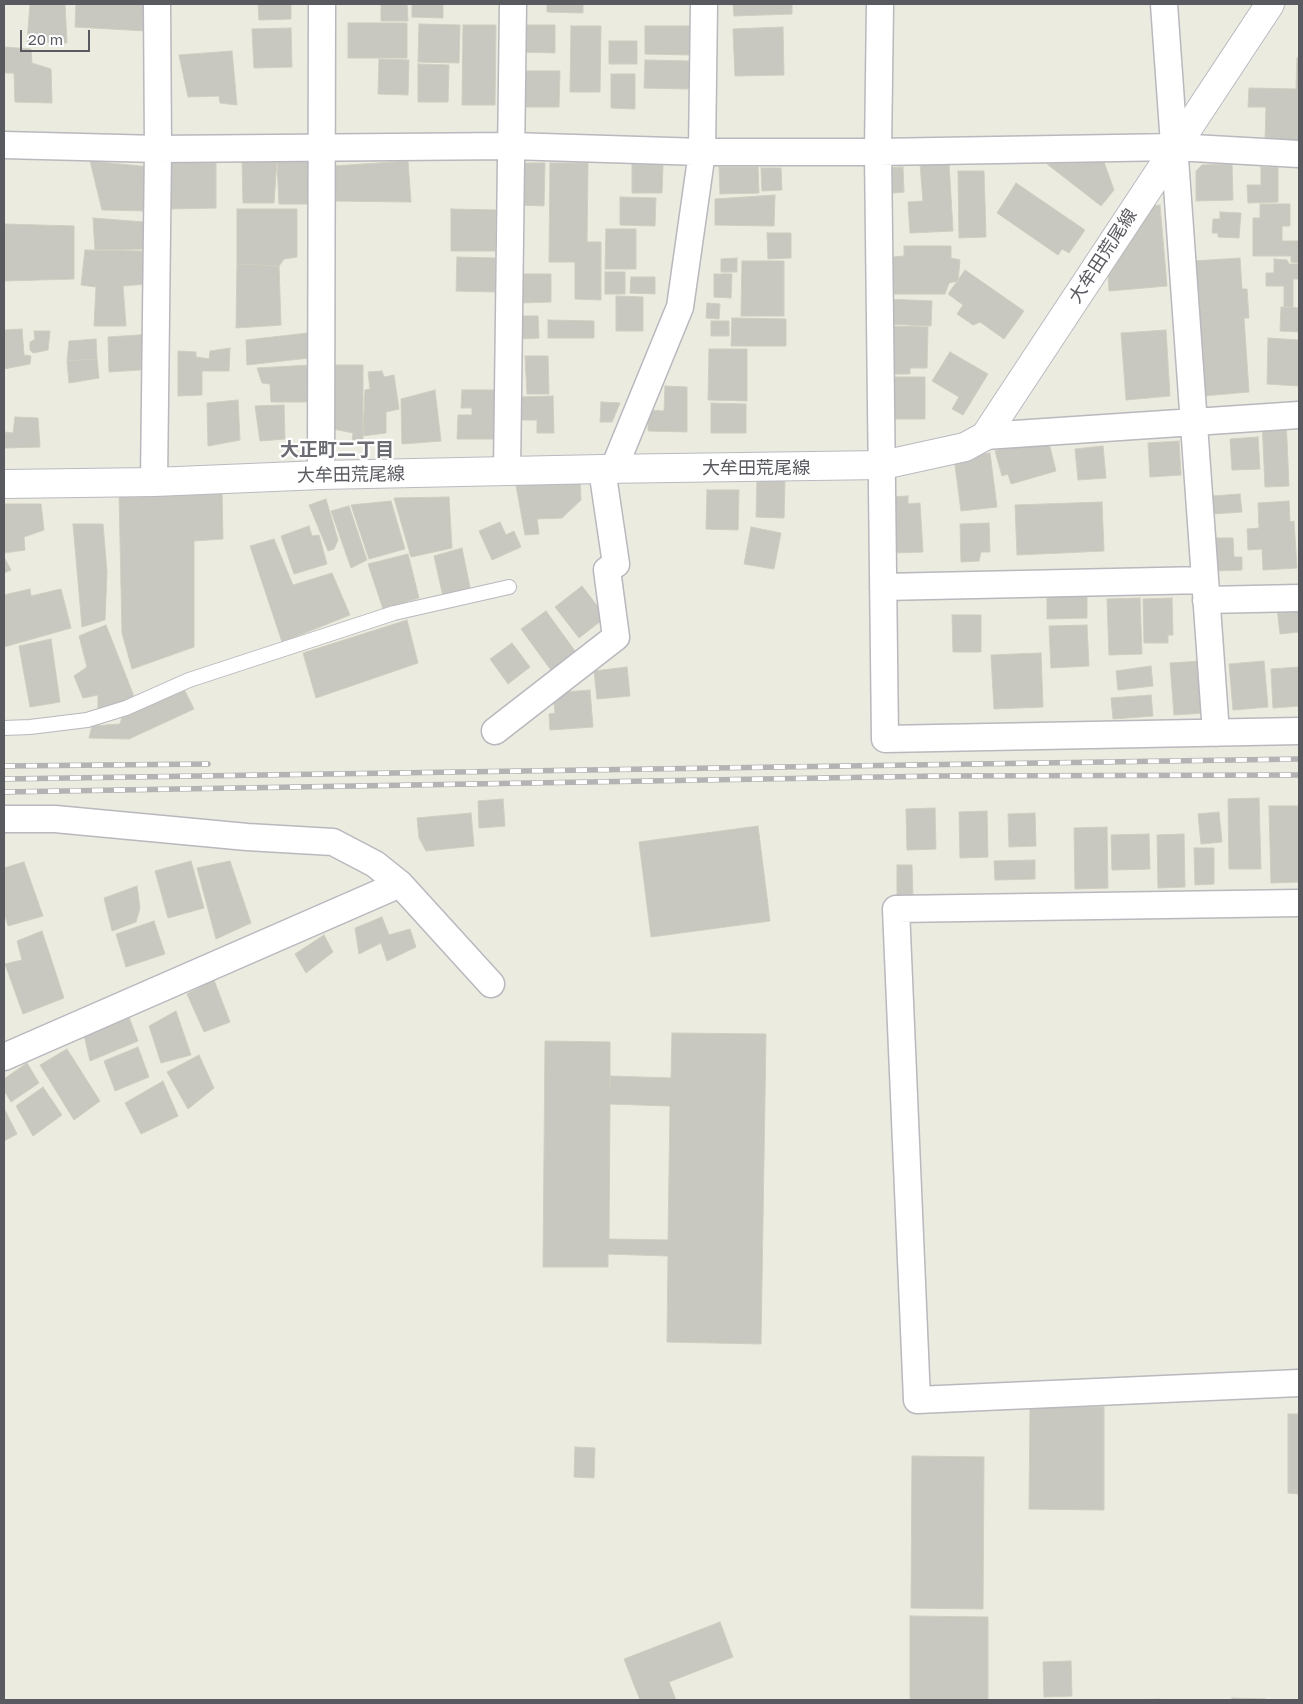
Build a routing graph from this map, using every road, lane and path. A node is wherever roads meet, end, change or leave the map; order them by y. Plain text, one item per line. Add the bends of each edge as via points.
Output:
1 (156, 4) edge
2 (322, 4) edge
3 (512, 4) edge
4 (704, 4) edge
5 (880, 4) edge
6 (1164, 4) edge
7 (1270, 4) edge
8 (4, 145) edge
9 (511, 146) junction
10 (1175, 146) junction
11 (323, 147) junction
12 (158, 149) junction
13 (702, 152) junction
14 (878, 152) junction
15 (1299, 154) edge
16 (1299, 415) edge
17 (1194, 424) junction
18 (985, 436) junction
19 (882, 465) junction
20 (608, 468) junction
21 (507, 471) junction
22 (321, 475) junction
23 (154, 482) junction
24 (4, 484) edge
25 (883, 586) junction
26 (509, 587) dead end
27 (1206, 590) junction
28 (1299, 598) edge
29 (4, 728) edge
30 (495, 731) dead end
31 (1299, 731) edge
32 (1216, 733) junction
33 (4, 820) edge
34 (400, 884) junction
35 (1299, 903) edge
36 (491, 984) dead end
37 (4, 1057) edge
38 (1299, 1383) edge

1 - 12 street
2 - 11 street
3 - 9 street
4 - 13 street
5 - 14 street
6 - 10 street
7 - 10 main road, 大牟田荒尾線
8 - 12 street
9 - 11 street
9 - 13 street
9 - 21 street
10 - 14 street
10 - 15 street
10 - 17 street
10 - 18 main road, 大牟田荒尾線
11 - 12 street
11 - 22 street
12 - 23 street
13 - 14 street
13 - 20 street via 680,306
14 - 19 street
16 - 17 street
17 - 18 street
17 - 27 street
18 - 19 main road, 大牟田荒尾線 via 965,447
19 - 20 main road, 大牟田荒尾線
19 - 25 street
20 - 21 main road, 大牟田荒尾線
20 - 30 street via 616,564 607,570 616,637
21 - 22 main road, 大牟田荒尾線
22 - 23 main road, 大牟田荒尾線
23 - 24 main road, 大牟田荒尾線
25 - 27 street
25 - 32 street via 885,739
26 - 29 lane via 394,614 189,680 126,708 86,720
27 - 28 street
27 - 32 street
31 - 32 street
33 - 34 street via 55,819 334,842 376,864
34 - 36 street
34 - 37 street
35 - 38 street via 896,909 917,1400

